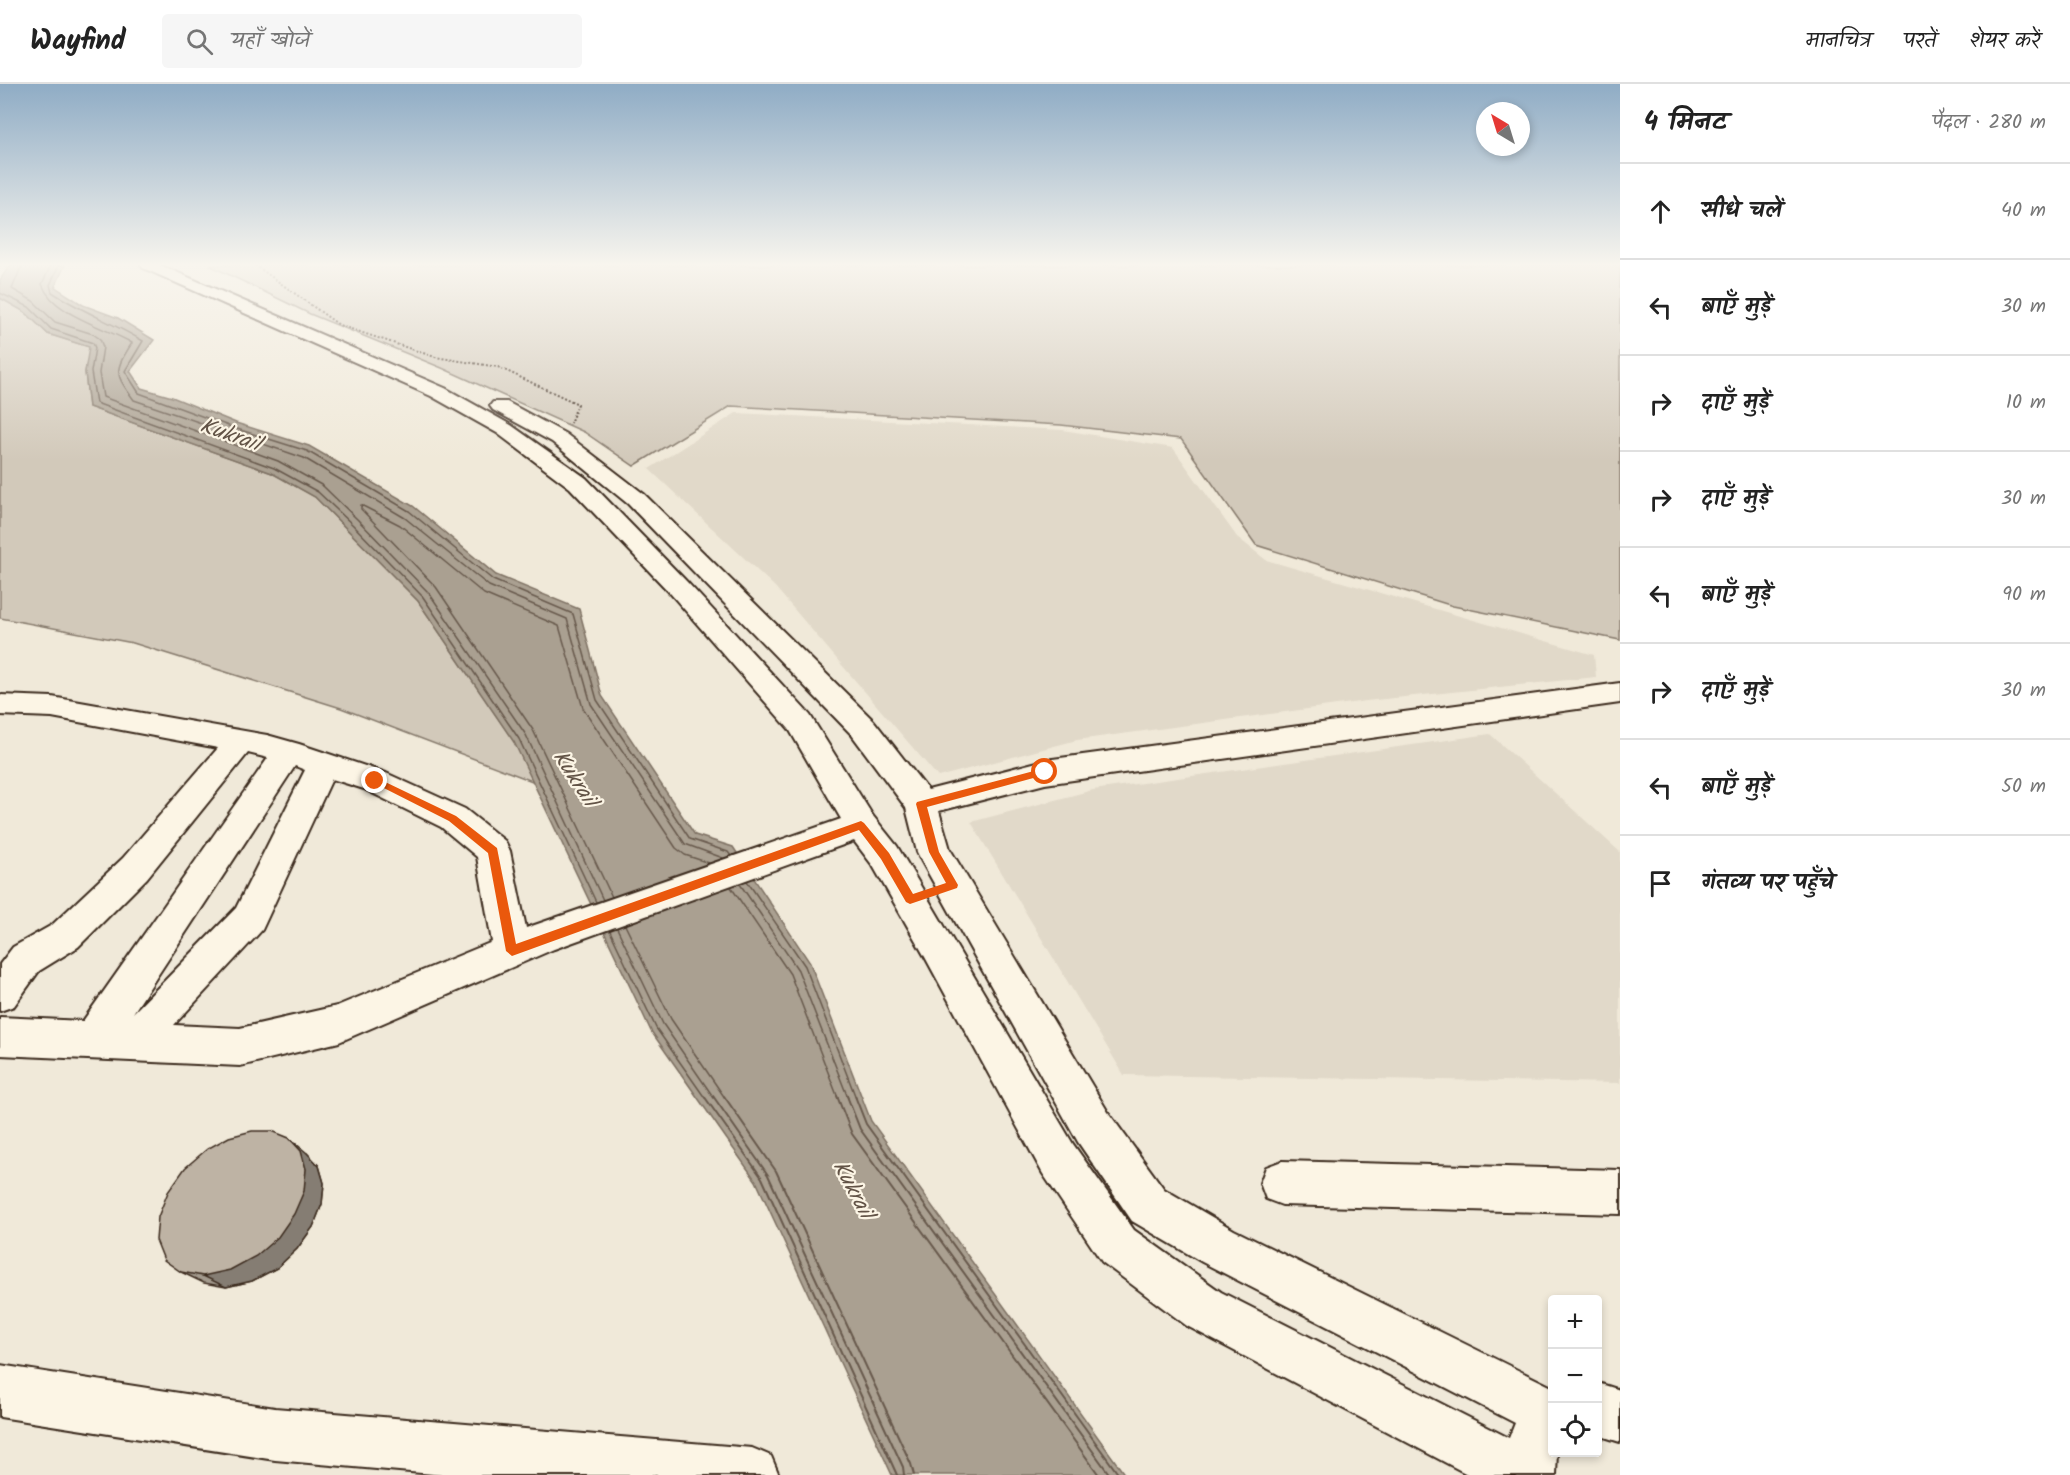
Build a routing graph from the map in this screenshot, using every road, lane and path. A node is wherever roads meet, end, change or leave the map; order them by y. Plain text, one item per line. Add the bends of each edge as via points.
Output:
1 (305, 330) edge
2 (314, 330) edge
3 (352, 330) edge
4 (395, 367) junction
5 (555, 436) junction
6 (1620, 693) edge
7 (0, 705) edge
8 (867, 733) junction
9 (241, 741) junction
10 (816, 750) junction
11 (288, 753) junction
12 (323, 764) junction
13 (921, 804) junction
14 (852, 828) junction
15 (953, 885) junction
16 (910, 899) junction
17 (527, 944) junction
18 (0, 993) edge
19 (0, 1036) edge
20 (93, 1040) junction
21 (132, 1042) junction
22 (1282, 1183) dead end
23 (1620, 1192) edge
24 (16, 1394) edge
25 (1602, 1410) edge
26 (1548, 1414) edge
27 (1620, 1416) edge
28 (1548, 1420) edge
29 (752, 1475) edge
30 (1524, 1475) edge
31 (1529, 1475) edge

1 - 4 street
2 - 4 street
3 - 5 path via 435,357 498,368 578,404 569,425
4 - 5 street via 459,386
4 - 10 street via 504,429 578,483 800,722
5 - 8 street via 636,499
6 - 13 street via 1045,772
7 - 9 street via 52,707
8 - 10 street
8 - 13 street
9 - 11 street
9 - 18 street via 135,868 65,936 26,958
10 - 14 street
11 - 12 street
11 - 20 street
12 - 17 street via 375,781 453,819 493,851
12 - 21 street via 249,919
13 - 15 street via 934,852
14 - 16 street via 885,856
14 - 17 street
15 - 16 street
15 - 26 street via 1093,1127 1148,1205 1218,1246
16 - 30 street via 1058,1159 1118,1246 1204,1309
17 - 21 street via 339,1024 240,1047
19 - 20 street
20 - 21 street
22 - 23 street
24 - 29 street via 275,1434
25 - 27 street
28 - 31 street via 1530,1451

